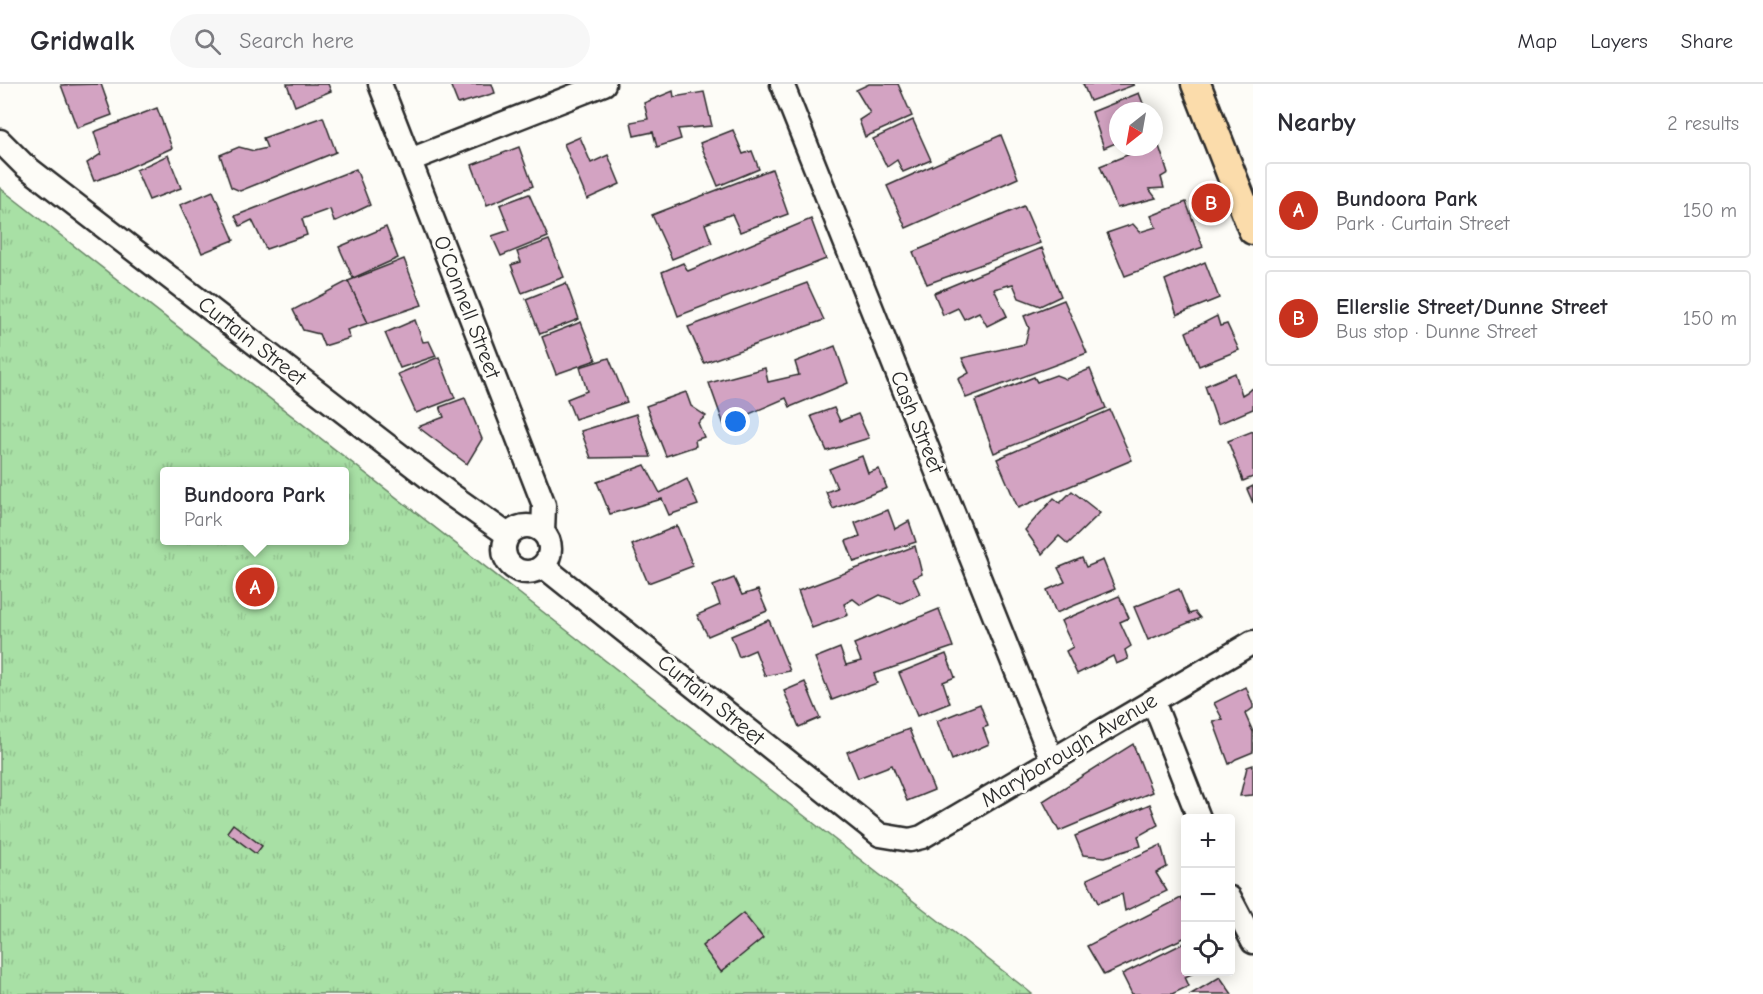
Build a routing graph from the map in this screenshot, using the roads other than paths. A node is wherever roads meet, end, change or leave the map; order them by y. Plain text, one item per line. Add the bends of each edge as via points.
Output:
1 (380, 84) edge
2 (604, 84) edge
3 (782, 84) edge
4 (1196, 84) edge
5 (0, 141) edge
6 (410, 160) junction
7 (1253, 230) edge
8 (543, 532) junction
9 (508, 535) junction
10 (543, 566) junction
11 (1253, 642) edge
12 (1153, 700) junction
13 (1052, 760) junction
14 (1197, 814) edge
15 (880, 835) joint
16 (1235, 908) edge
17 (1253, 942) edge

1 - 6 street, O'Connell Street
2 - 6 street
3 - 13 street, Cash Street
4 - 7 main road
5 - 9 street, Curtain Street via 33,172 431,480
6 - 8 street, O'Connell Street via 544,505
8 - 9 street via 525,526
8 - 10 street via 550,549
9 - 10 street via 504,552 512,566 527,572
10 - 15 street, Curtain Street
11 - 12 street, Maryborough Avenue
12 - 13 street, Maryborough Avenue
12 - 14 street
13 - 15 street, Maryborough Avenue via 922,837 910,840
16 - 17 street

